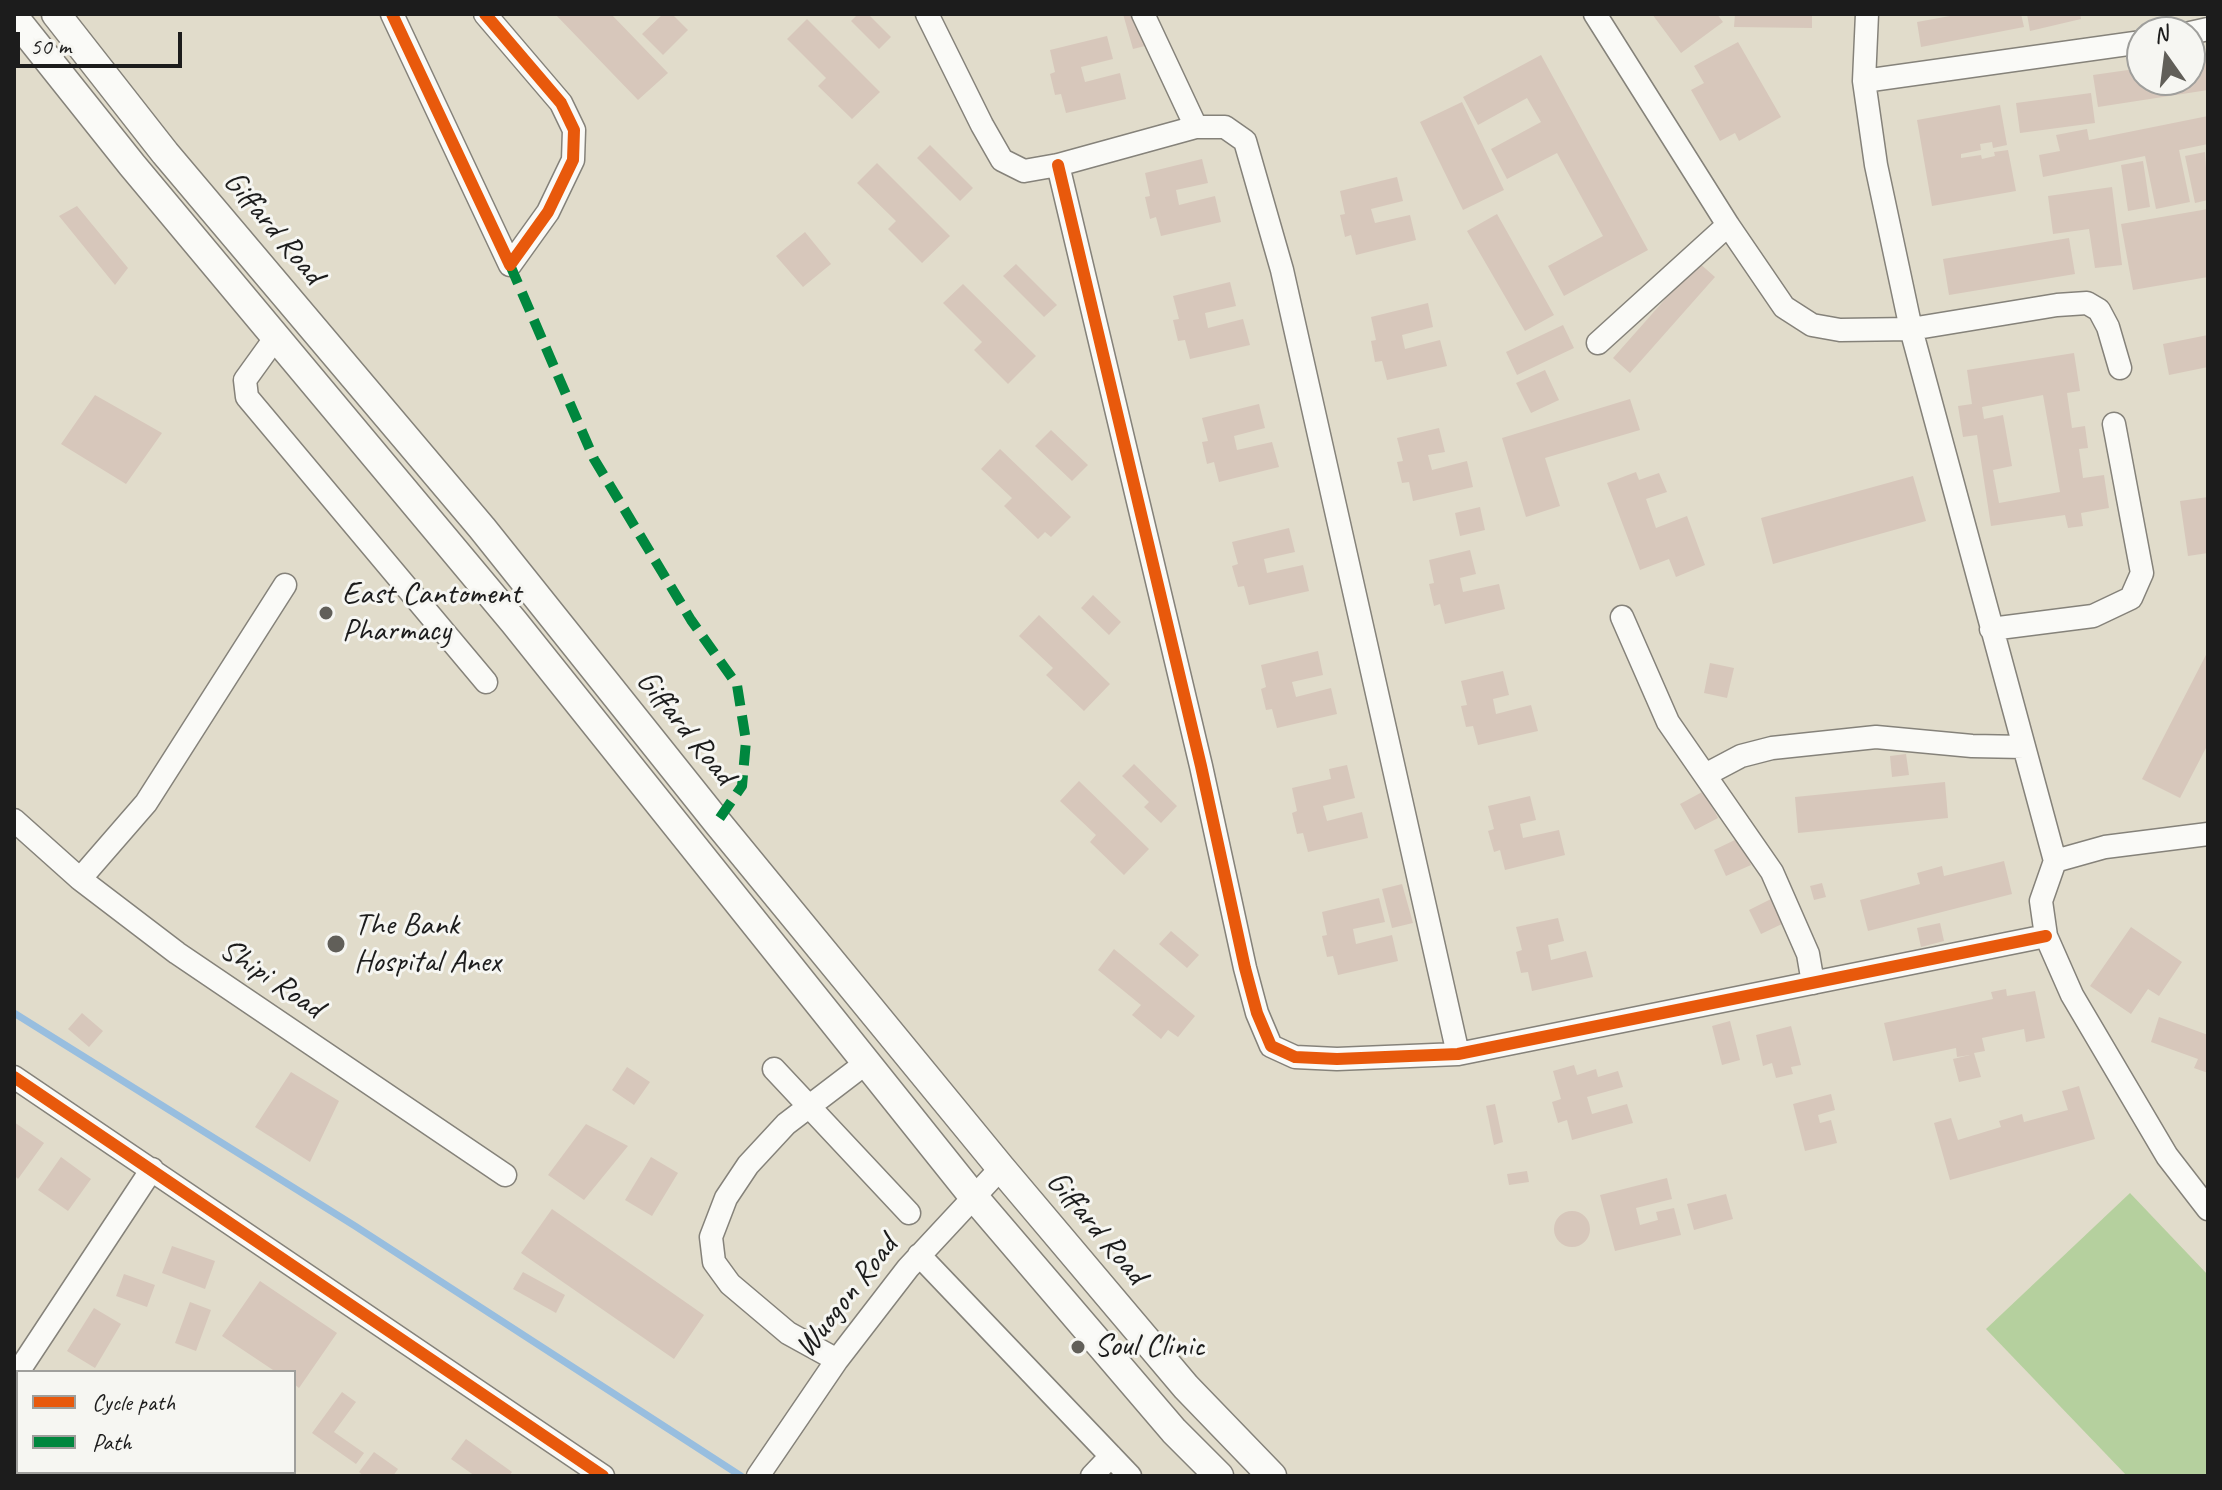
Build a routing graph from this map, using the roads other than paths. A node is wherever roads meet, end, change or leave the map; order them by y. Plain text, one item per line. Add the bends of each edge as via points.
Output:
1 (56, 14) edge
2 (392, 14) edge
3 (485, 14) edge
4 (927, 14) edge
5 (1143, 14) edge
6 (1595, 14) edge
7 (1867, 14) edge
8 (14, 17) edge
9 (2126, 44) edge
10 (1864, 81) junction
11 (1196, 127) junction
12 (1058, 165) junction
13 (1728, 225) junction
14 (1911, 329) junction
15 (276, 337) junction
16 (1598, 343) dead end
17 (2120, 368) dead end
18 (2114, 424) dead end
19 (285, 585) dead end
20 (1622, 617) dead end
21 (1991, 629) junction
22 (486, 682) dead end
23 (2024, 747) junction
24 (1705, 775) junction
25 (14, 820) edge
26 (2208, 834) edge
27 (2055, 861) junction
28 (80, 879) junction
29 (2046, 936) junction
30 (1813, 983) junction
31 (1458, 1054) junction
32 (866, 1063) junction
33 (774, 1069) dead end
34 (14, 1077) edge
35 (809, 1106) junction
36 (1001, 1168) junction
37 (152, 1169) junction
38 (505, 1175) dead end
39 (973, 1196) junction
40 (2208, 1209) edge
41 (909, 1213) dead end
42 (919, 1255) junction
43 (837, 1360) junction
44 (19, 1370) edge
45 (1111, 1456) junction
46 (603, 1476) edge
47 (758, 1476) edge
48 (1092, 1476) edge
49 (1130, 1476) edge
50 (1219, 1476) edge
51 (1272, 1476) edge

1 - 36 main road, Giffard Road
2 - 3 street via 510,265 548,212 573,160 574,130 561,103
4 - 12 street via 1002,160 1024,171
5 - 11 street
6 - 13 street
7 - 10 street
8 - 15 main road, Giffard Road
9 - 10 street
10 - 14 street
11 - 12 street
11 - 31 street via 1225,127 1245,141 1258,180
12 - 31 street via 1245,968 1271,1046 1295,1057 1337,1059
13 - 14 street via 1784,307 1812,325
13 - 16 street
14 - 17 street via 2087,303 2099,310 2108,327
14 - 21 street
15 - 22 street via 245,380 247,397
15 - 32 main road, Giffard Road via 514,622
18 - 21 street via 2142,573 2131,598 2093,616
19 - 28 street via 146,803
20 - 24 street via 1668,722
21 - 23 street
23 - 24 street via 1876,737 1772,748 1741,756
23 - 27 street
24 - 30 street via 1772,872 1808,954
25 - 28 street, Shipi Road
26 - 27 street via 2105,847
27 - 29 street via 2041,901
28 - 38 street, Shipi Road via 177,953
29 - 30 street
29 - 40 street via 2114,1069 2167,1156
30 - 31 street
32 - 35 street
32 - 39 main road, Giffard Road
33 - 35 street
34 - 37 street
35 - 41 street
35 - 43 street via 748,1165 726,1198 711,1237 714,1262 730,1284 788,1333
36 - 39 street, Wuogon Road
36 - 51 main road, Giffard Road via 1186,1387
37 - 44 street
37 - 46 street
39 - 42 street, Wuogon Road
39 - 50 main road, Giffard Road via 1174,1431
42 - 43 street, Wuogon Road
42 - 45 street
43 - 47 street, Wuogon Road
45 - 48 street
45 - 49 street

